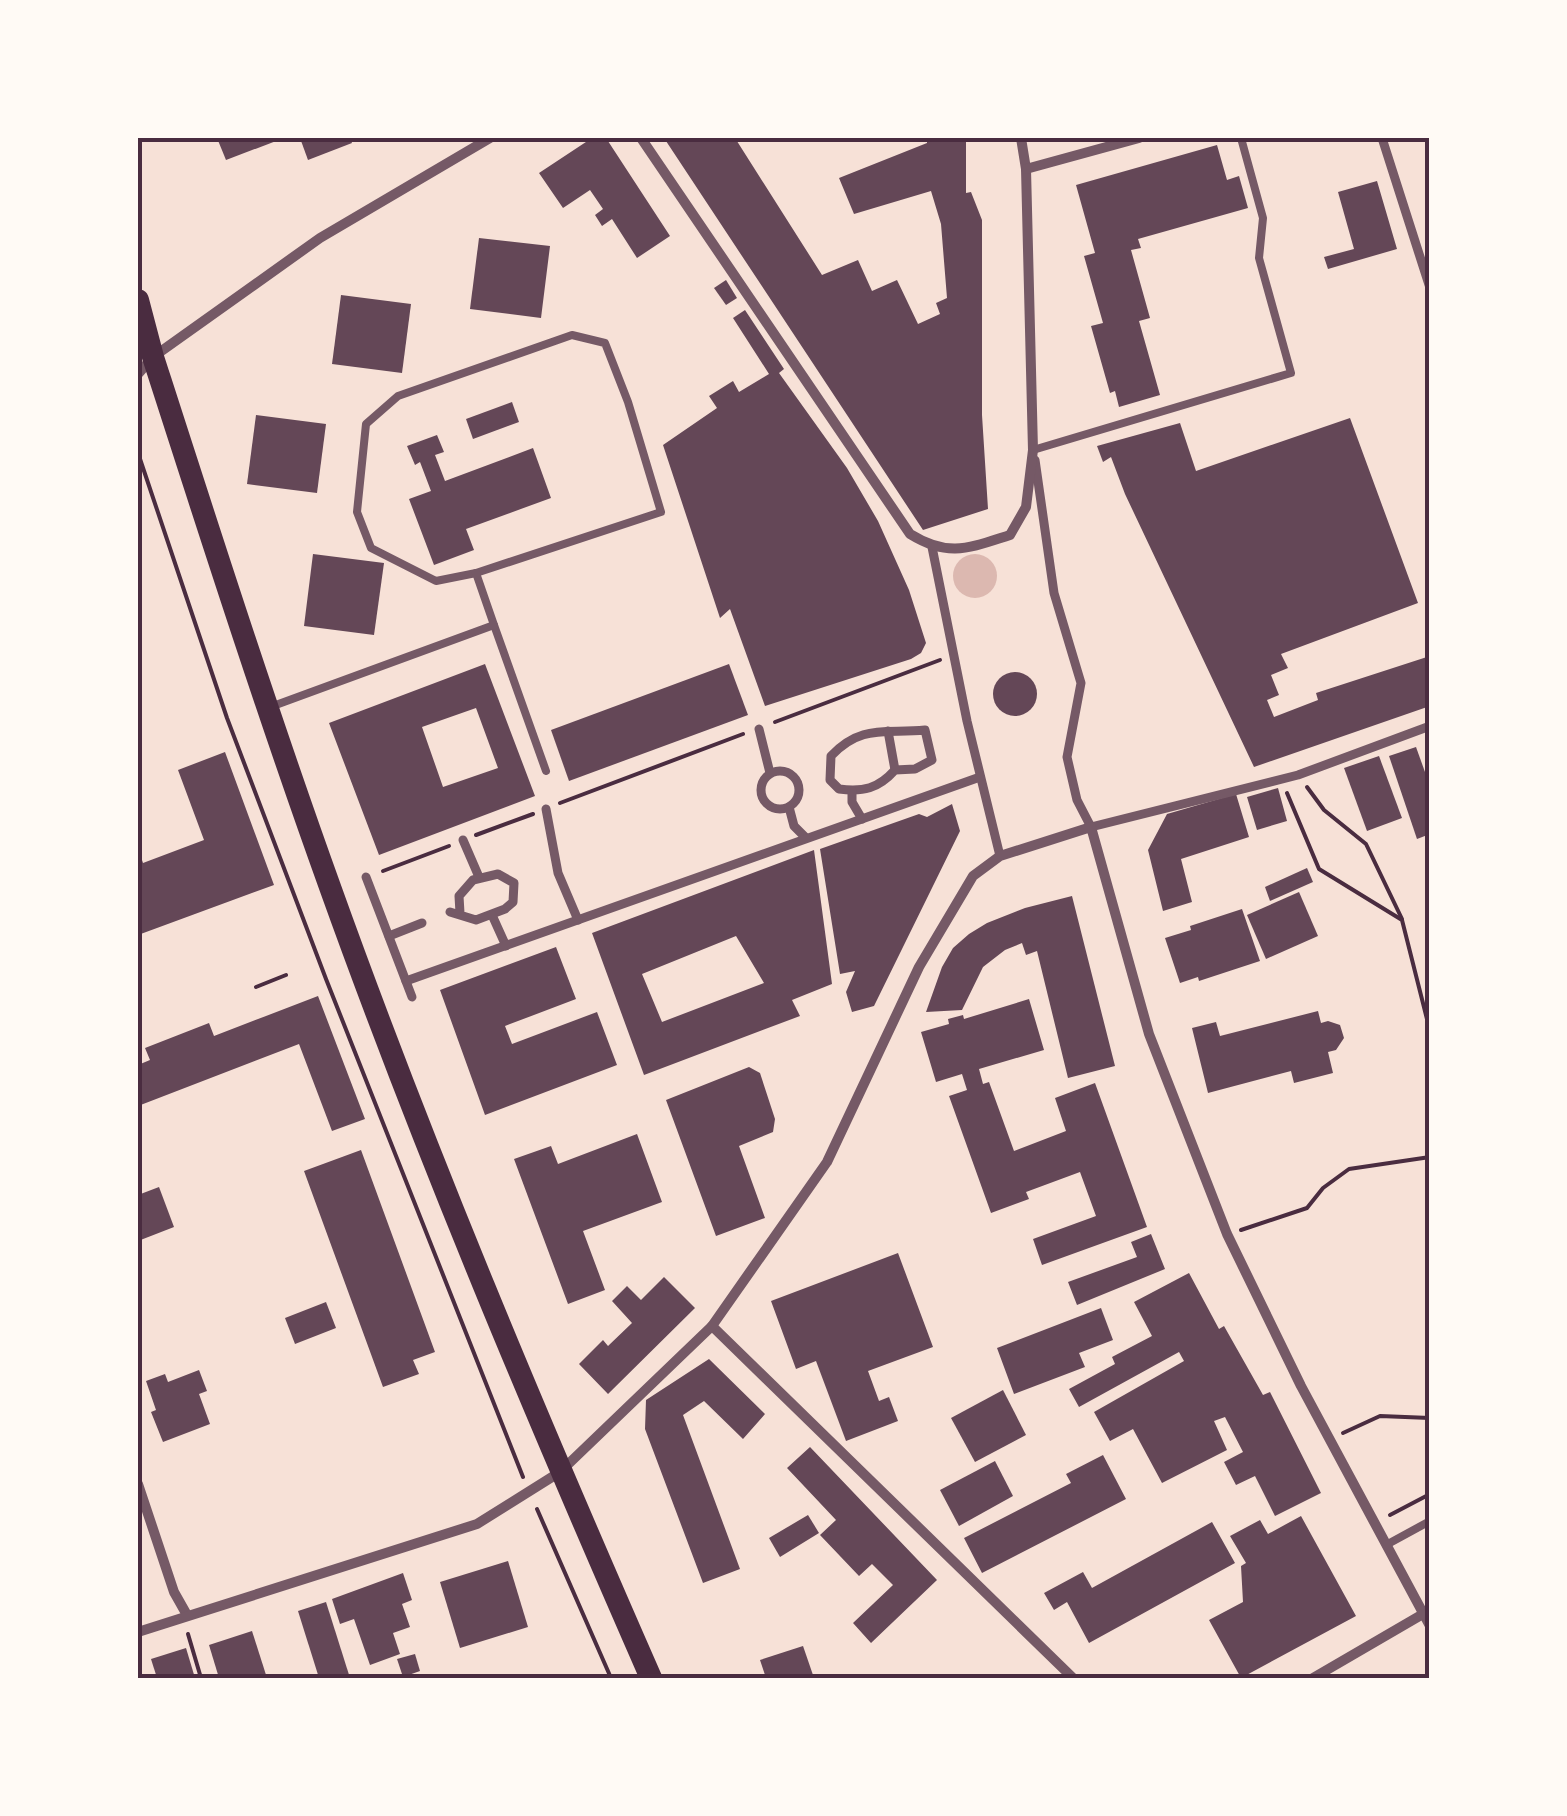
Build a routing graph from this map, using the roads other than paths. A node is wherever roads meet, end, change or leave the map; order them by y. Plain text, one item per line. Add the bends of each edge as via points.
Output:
1 (490, 138) edge
2 (640, 138) edge
3 (1021, 138) edge
4 (1138, 138) edge
5 (1241, 138) edge
6 (1382, 138) edge
7 (1026, 169) junction
8 (1430, 288) edge
9 (138, 300) edge
10 (145, 365) edge
11 (1033, 450) junction
12 (932, 547) junction
13 (476, 573) junction
14 (494, 626) junction
15 (266, 708) junction
16 (1430, 726) edge
17 (759, 728) road end
18 (888, 731) junction
19 (894, 770) junction
20 (546, 772) dead end
21 (770, 773) junction
22 (980, 777) junction
23 (852, 791) junction
24 (546, 808) road end
25 (789, 808) junction
26 (862, 819) junction
27 (1091, 826) junction
28 (807, 838) junction
29 (463, 840) road end
30 (1000, 856) junction
31 (366, 877) road end
32 (479, 877) junction
33 (492, 915) junction
34 (578, 920) junction
35 (422, 923) dead end
36 (389, 936) junction
37 (506, 946) junction
38 (406, 982) junction
39 (412, 998) dead end
40 (712, 1326) junction
41 (560, 1472) junction
42 (138, 1484) edge
43 (1430, 1521) edge
44 (1386, 1545) junction
45 (1426, 1612) edge
46 (187, 1615) junction
47 (1430, 1626) edge
48 (138, 1632) edge
49 (651, 1678) edge
50 (1072, 1678) edge
51 (1313, 1678) edge

1 - 10 street via 320,238
2 - 12 street via 910,534
3 - 7 street
4 - 7 street
5 - 11 lane via 1263,218 1259,258 1291,373
6 - 8 street
7 - 11 street
9 - 10 main road
10 - 15 main road
11 - 12 street via 1026,507 1010,536 966,549
11 - 27 street via 1054,593 1081,683 1066,756
12 - 22 street
13 - 13 lane via 661,512 605,343 572,335 398,396 366,424 358,512 371,548 436,580
13 - 14 lane
14 - 15 lane
14 - 20 lane
15 - 41 main road via 376,1011
16 - 27 street via 1282,780
17 - 21 street
18 - 19 street
18 - 19 street via 925,730 932,760
18 - 23 street via 846,740 831,756 830,780
19 - 23 street via 875,786
21 - 25 street via 762,799 775,809
21 - 25 street via 782,771 796,780 798,798
22 - 26 street
22 - 30 street
23 - 26 street
24 - 34 street via 558,873
25 - 28 street
26 - 28 street
27 - 30 street
27 - 44 street via 1148,1034 1227,1234
28 - 34 street
29 - 32 street
30 - 40 street via 973,876 919,967 827,1162
31 - 36 street
32 - 33 street via 498,874 514,883 512,902
32 - 33 street via 464,888 455,912 476,920
33 - 37 street
34 - 37 street
35 - 36 street
36 - 38 street
37 - 38 street
38 - 39 street
40 - 41 street
40 - 50 street
41 - 46 street via 478,1524
41 - 49 main road
42 - 46 street
43 - 44 lane
44 - 45 street
45 - 47 street
45 - 51 street
46 - 48 street

